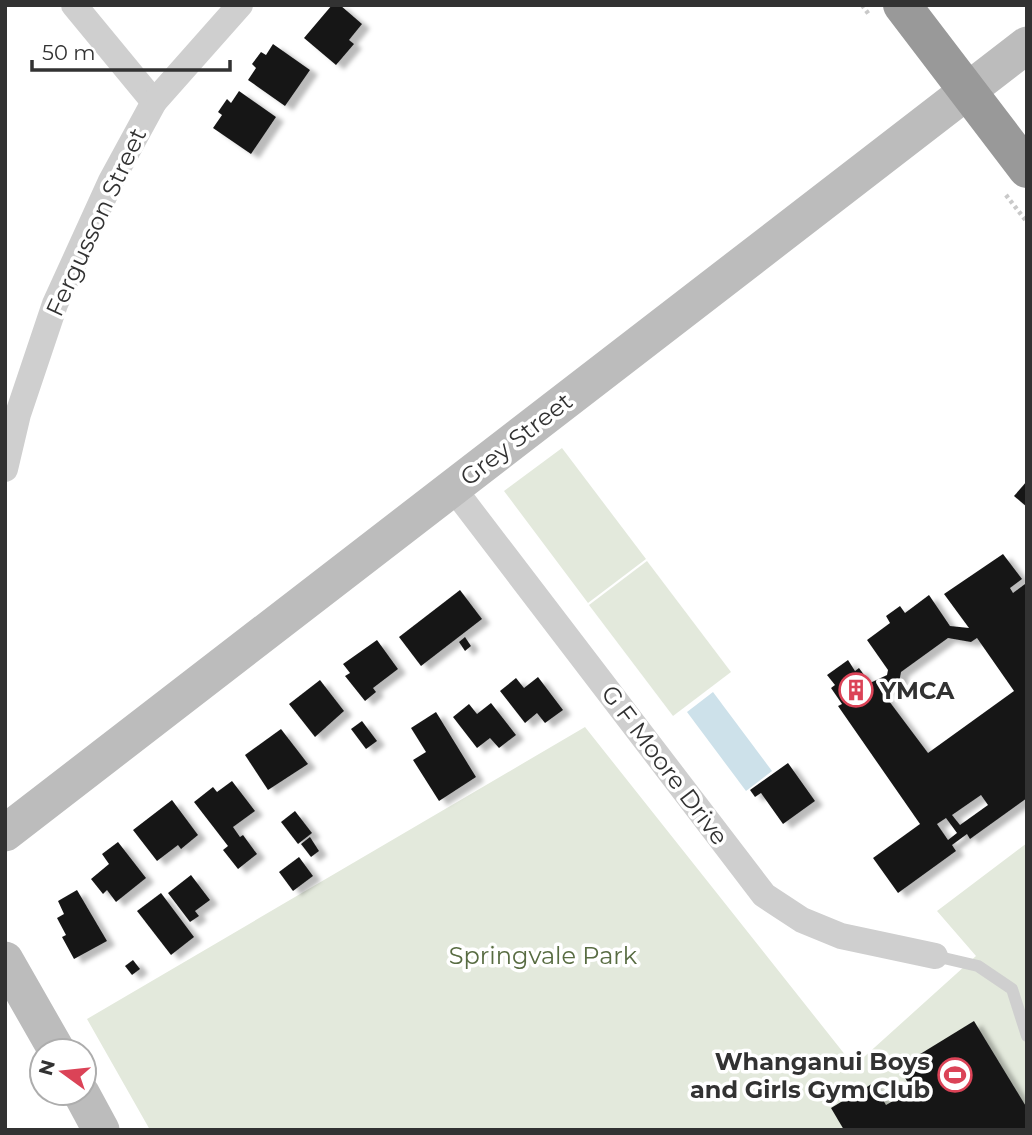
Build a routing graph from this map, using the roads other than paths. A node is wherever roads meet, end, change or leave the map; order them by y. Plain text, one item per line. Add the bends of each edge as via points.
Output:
1 (74, 5) edge
2 (240, 5) edge
3 (902, 5) edge
4 (1027, 45) edge
5 (967, 93) junction
6 (154, 102) junction
7 (1027, 169) edge
8 (5, 469) edge
9 (453, 488) junction
10 (5, 832) edge
11 (935, 956) joint
12 (5, 960) edge
13 (1027, 1035) edge
14 (49, 1037) edge
15 (89, 1107) edge
16 (101, 1130) edge

1 - 6 street
2 - 6 street, Fergusson Street
3 - 5 highway
4 - 5 main road, Grey Street
5 - 7 highway
5 - 9 main road, Grey Street
6 - 8 street, Fergusson Street via 111,181 55,304 18,414
9 - 10 main road, Grey Street
9 - 11 street, G F Moore Drive via 764,895 802,920 841,936
11 - 13 lane via 978,966 1012,989
12 - 14 main road
15 - 16 main road

